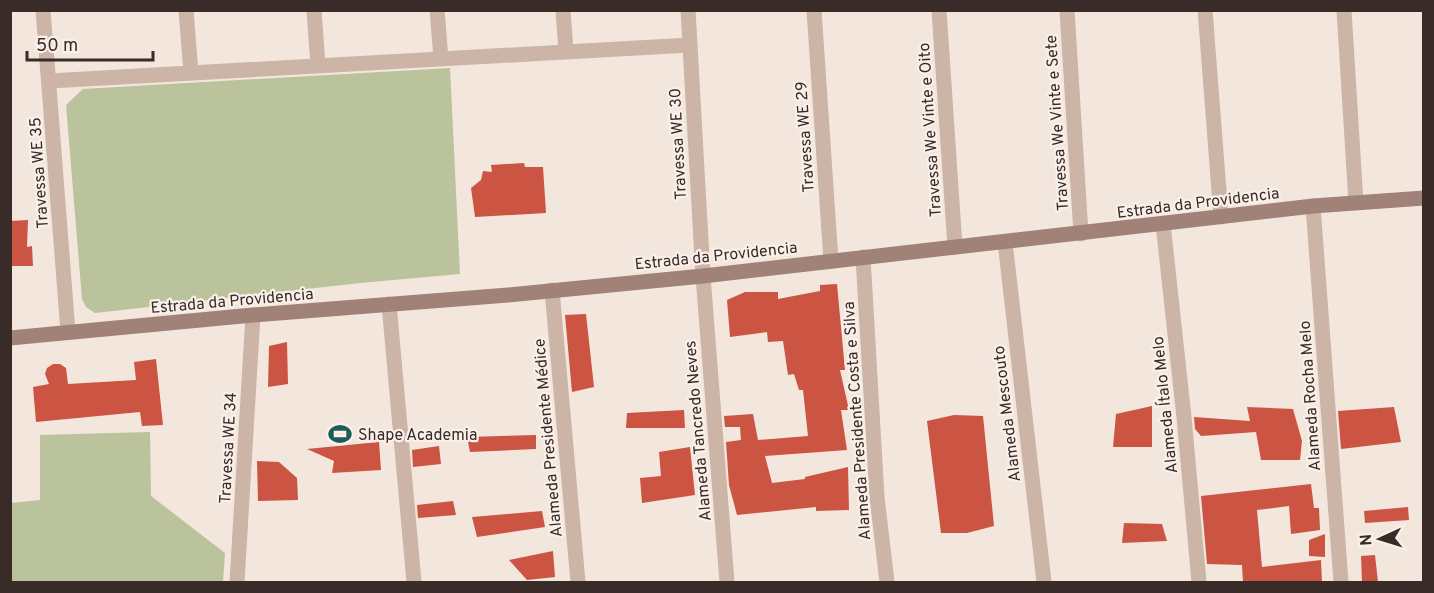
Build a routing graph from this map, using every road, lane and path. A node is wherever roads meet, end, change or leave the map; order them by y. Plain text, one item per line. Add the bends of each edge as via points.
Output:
1 (43, 10) edge
2 (186, 10) edge
3 (314, 10) edge
4 (437, 10) edge
5 (563, 10) edge
6 (688, 10) edge
7 (814, 10) edge
8 (939, 10) edge
9 (1067, 10) edge
10 (1205, 10) edge
11 (1344, 10) edge
12 (690, 45) junction
13 (566, 52) junction
14 (441, 59) junction
15 (318, 66) junction
16 (191, 73) junction
17 (49, 81) junction
18 (1424, 198) edge
19 (1356, 202) junction
20 (1313, 206) junction
21 (1221, 217) junction
22 (1163, 224) junction
23 (1081, 234) junction
24 (1005, 242) junction
25 (955, 247) junction
26 (863, 257) junction
27 (831, 261) junction
28 (703, 276) junction
29 (552, 290) junction
30 (388, 304) junction
31 (253, 315) junction
32 (68, 332) junction
33 (10, 338) edge
34 (237, 582) edge
35 (414, 582) edge
36 (578, 582) edge
37 (727, 582) edge
38 (888, 582) edge
39 (1044, 582) edge
40 (1199, 582) edge
41 (1341, 582) edge

1 - 17 street, Travessa WE 35
2 - 16 street
3 - 15 street
4 - 14 street
5 - 13 street
6 - 12 street, Travessa WE 30
7 - 27 street, Travessa WE 29
8 - 25 street, Travessa We Vinte e Oito
9 - 23 street, Travessa We Vinte e Sete
10 - 21 street
11 - 19 street
12 - 13 street
12 - 28 street, Travessa WE 30
13 - 14 street
14 - 15 street
15 - 16 street
16 - 17 street
17 - 32 street, Travessa WE 35
18 - 19 main road, Estrada da Providencia
19 - 20 main road, Estrada da Providencia
20 - 21 main road, Estrada da Providencia
20 - 41 street, Alameda Rocha Melo
21 - 22 main road, Estrada da Providencia
22 - 23 main road, Estrada da Providencia
22 - 40 street, Alameda Ítalo Melo
23 - 24 main road, Estrada da Providencia
24 - 25 main road, Estrada da Providencia
24 - 39 street, Alameda Mescouto
25 - 26 main road, Estrada da Providencia
26 - 27 main road, Estrada da Providencia
26 - 38 street, Alameda Presidente Costa e Silva via 878,497
27 - 28 main road, Estrada da Providencia
28 - 29 main road, Estrada da Providencia
28 - 37 street, Alameda Tancredo Neves
29 - 30 main road, Estrada da Providencia
29 - 36 street, Alameda Presidente Médice
30 - 31 main road, Estrada da Providencia
30 - 35 street
31 - 32 main road, Estrada da Providencia
31 - 34 street, Travessa WE 34
32 - 33 main road, Estrada da Providencia

